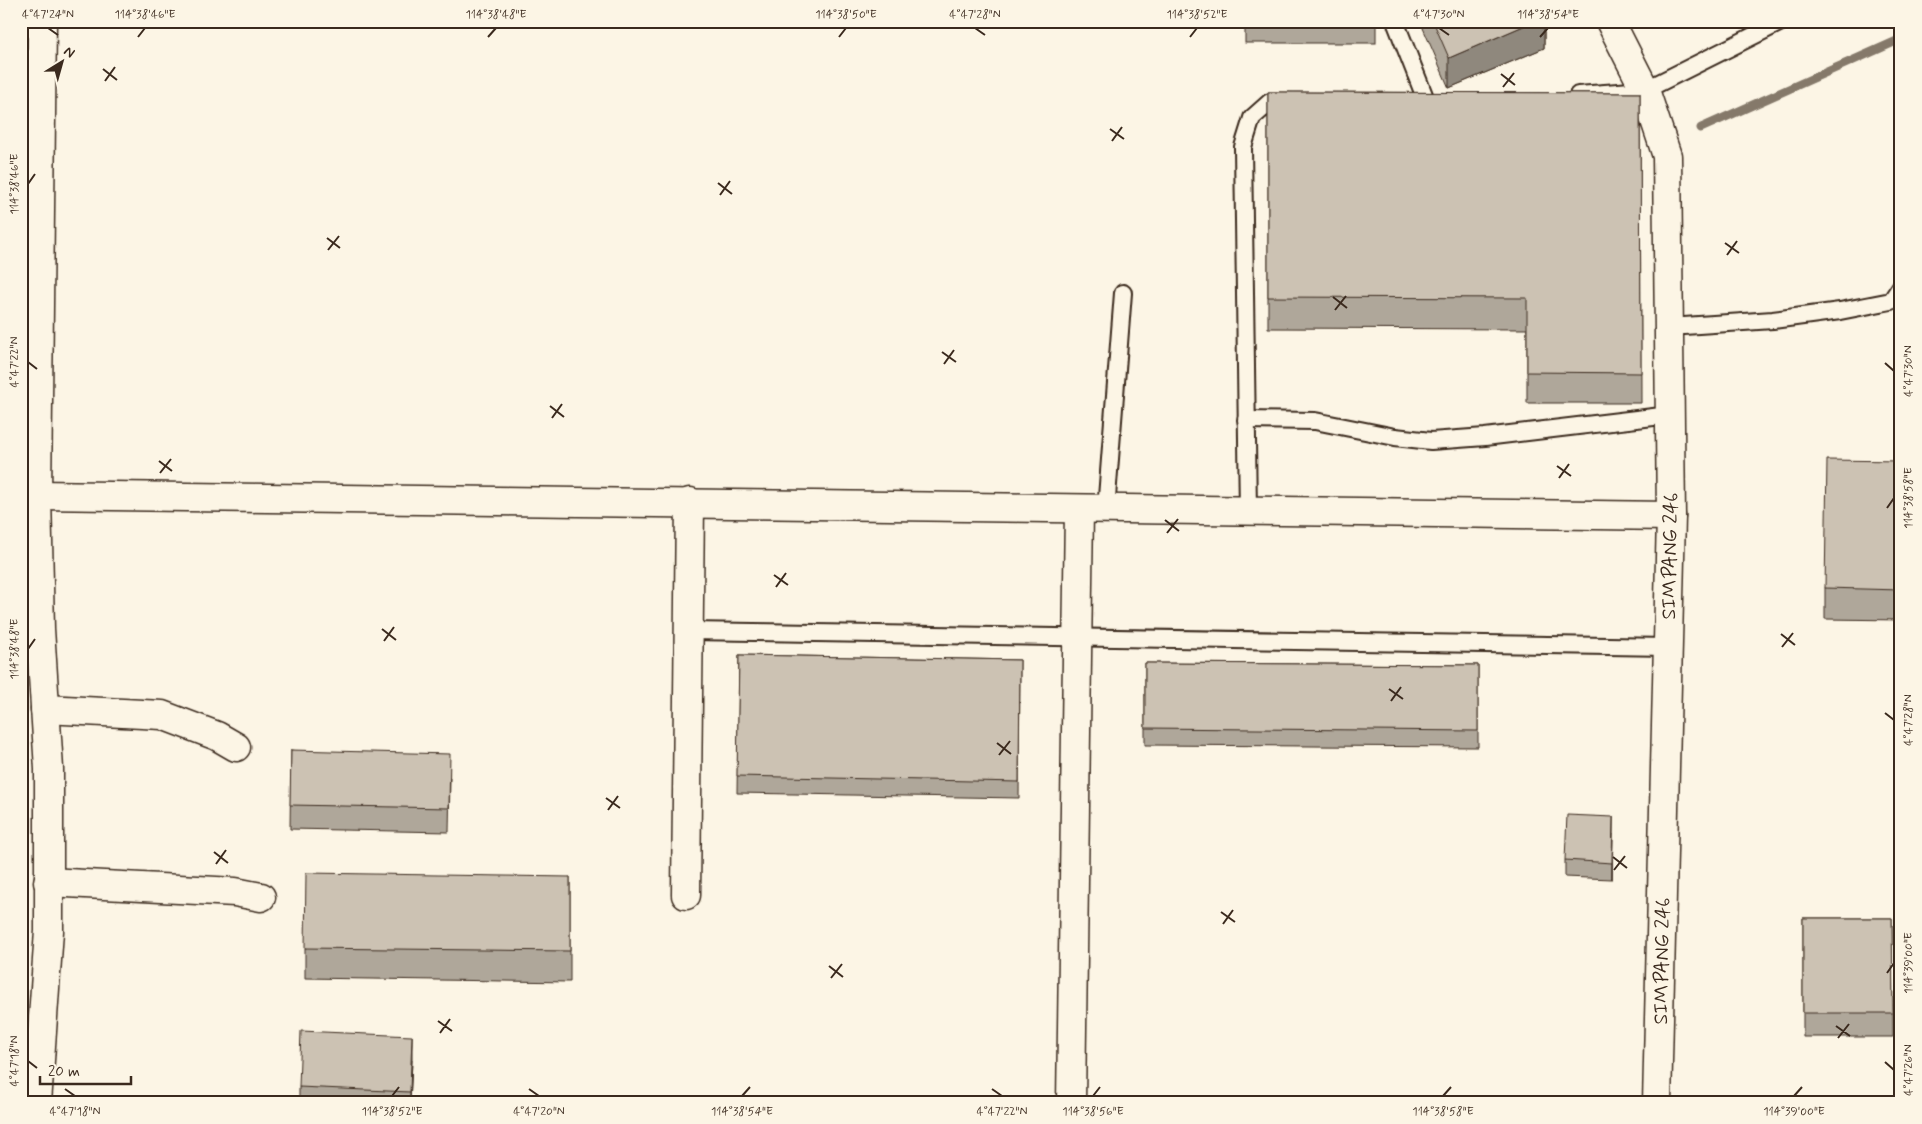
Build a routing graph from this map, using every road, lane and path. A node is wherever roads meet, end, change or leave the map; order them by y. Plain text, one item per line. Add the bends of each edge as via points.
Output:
1 (42, 21) edge
2 (1395, 21) edge
3 (1610, 21) edge
4 (1783, 21) edge
5 (1645, 90) junction
6 (1566, 96) edge
7 (1302, 102) edge
8 (1447, 104) edge
9 (1408, 105) edge
10 (1428, 105) junction
11 (1901, 286) edge
12 (1123, 293) dead end
13 (1669, 327) junction
14 (1670, 415) junction
15 (1246, 420) junction
16 (37, 496) junction
17 (690, 502) junction
18 (1079, 510) junction
19 (1106, 510) junction
20 (1248, 512) junction
21 (1671, 516) junction
22 (689, 631) junction
23 (1078, 636) junction
24 (1668, 647) junction
25 (45, 708) junction
26 (236, 747) dead end
27 (48, 882) junction
28 (686, 894) dead end
29 (260, 897) dead end
30 (37, 1103) edge
31 (1071, 1103) edge
32 (1657, 1103) edge

1 - 16 street
2 - 10 lane
3 - 5 street, SIMPANG 246
4 - 5 lane
5 - 6 lane
5 - 13 street, SIMPANG 246 via 1667,156
7 - 15 lane via 1270,102 1252,118 1243,146
8 - 10 lane
9 - 10 lane
11 - 13 lane via 1891,301 1840,312
12 - 19 lane
13 - 14 street, SIMPANG 246
14 - 15 lane via 1485,437 1431,440 1315,421
14 - 21 street, SIMPANG 246
15 - 20 lane
16 - 17 street
16 - 25 street
17 - 18 street
17 - 22 street
18 - 19 street
18 - 23 street
19 - 20 street
20 - 21 street
21 - 24 street, SIMPANG 246
22 - 23 lane
22 - 28 street
23 - 24 lane
23 - 31 street
24 - 32 street, SIMPANG 246
25 - 26 street via 162,715 218,736
25 - 27 street
27 - 29 street via 235,892
27 - 30 street via 48,950

